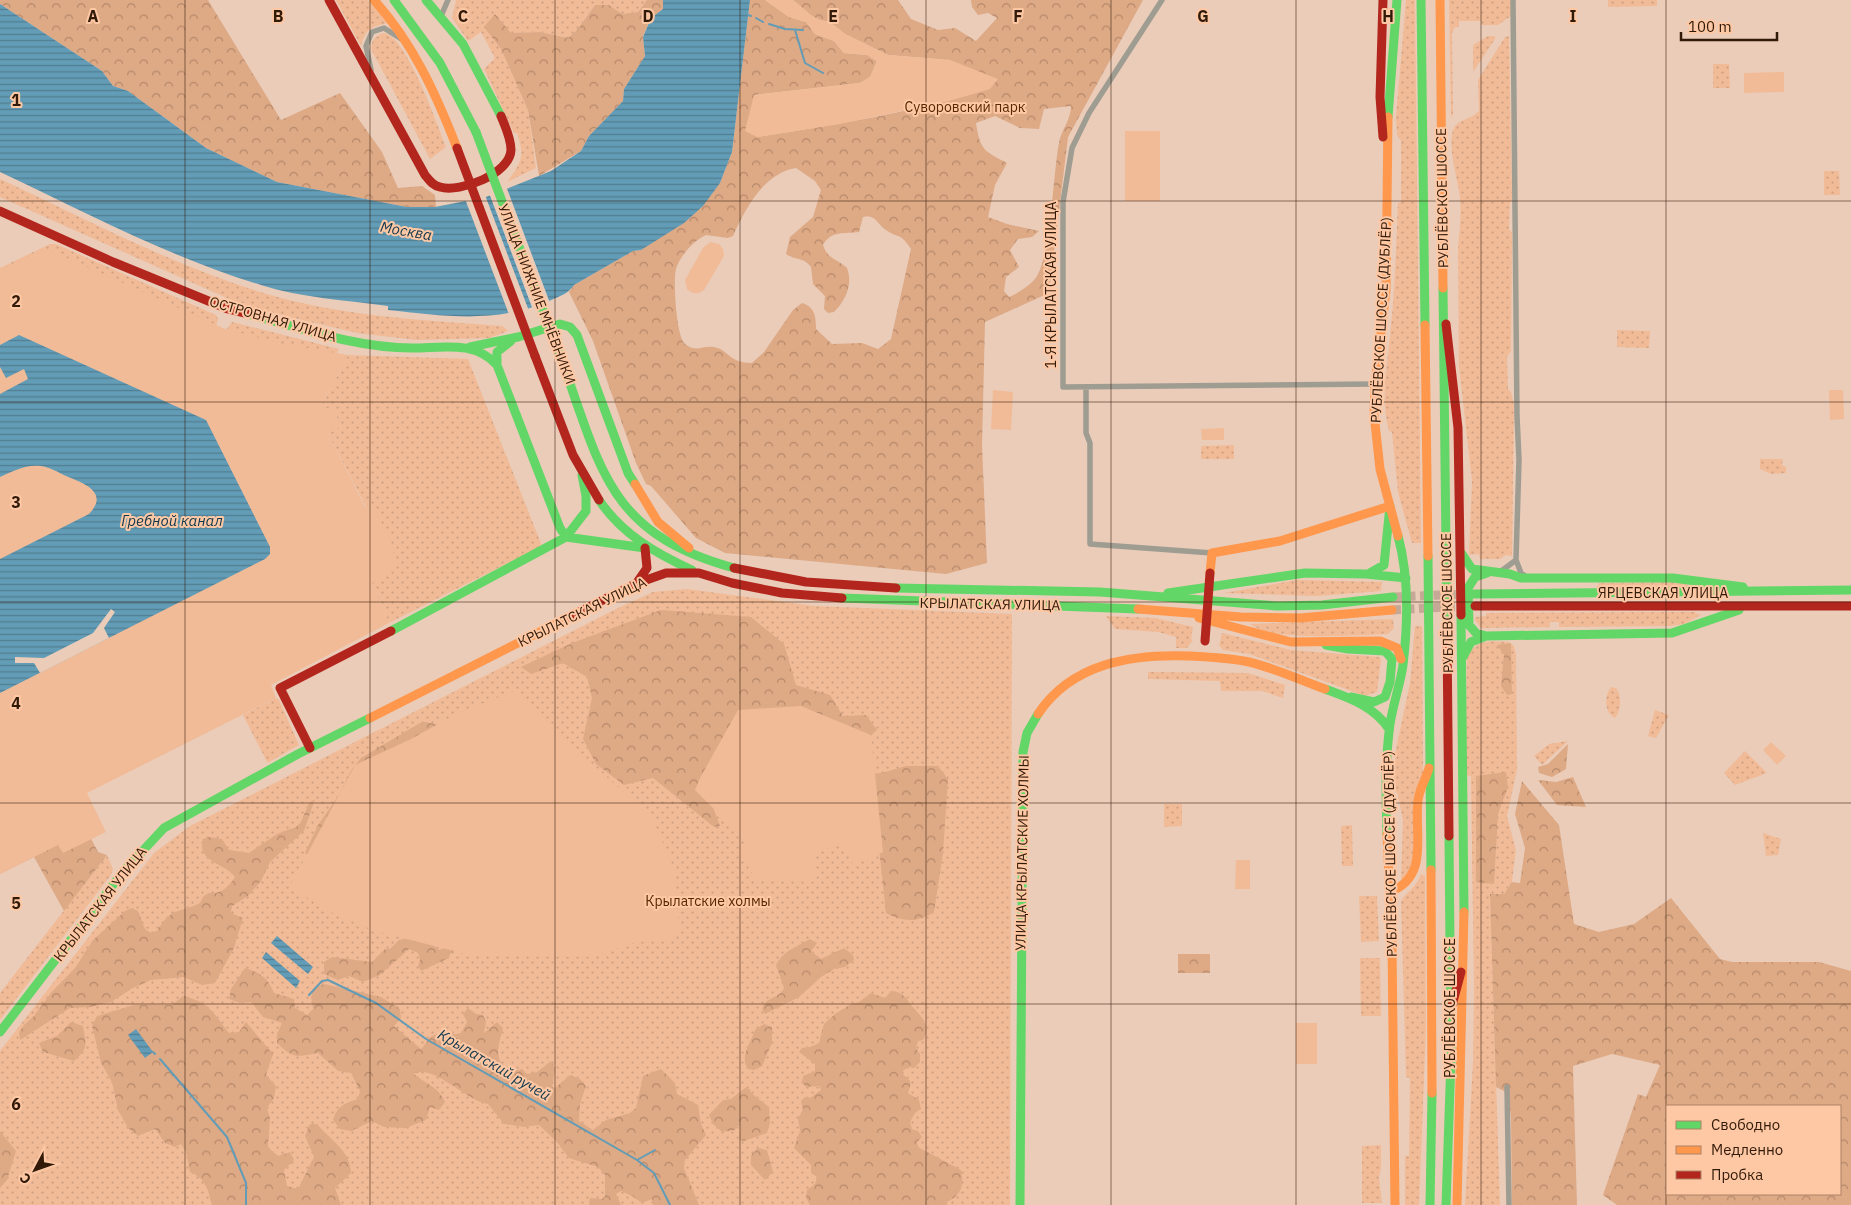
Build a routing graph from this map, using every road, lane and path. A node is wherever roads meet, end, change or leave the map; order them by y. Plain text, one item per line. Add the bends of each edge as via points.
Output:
1 (329, 0) edge
2 (374, 0) edge
3 (394, 0) edge
4 (426, 0) edge
5 (448, 0) edge
6 (1162, 0) edge
7 (1383, 0) edge
8 (1397, 0) edge
9 (1421, 0) edge
10 (1440, 0) edge
11 (1513, 0) edge
12 (441, 16) junction
13 (413, 50) junction
14 (373, 77) junction
15 (1387, 153) junction
16 (0, 211) edge
17 (1443, 302) junction
18 (518, 337) junction
19 (470, 347) junction
20 (497, 365) junction
21 (1375, 384) junction
22 (1086, 387) junction
23 (582, 476) junction
24 (1390, 506) junction
25 (566, 537) junction
26 (645, 548) junction
27 (1460, 548) junction
28 (1212, 553) junction
29 (706, 559) junction
30 (1516, 560) junction
31 (1488, 572) junction
32 (1498, 572) junction
33 (699, 573) junction
34 (1366, 574) junction
35 (1406, 578) junction
36 (1531, 579) junction
37 (635, 584) junction
38 (1832, 590) junction
39 (1851, 590) edge
40 (1773, 591) junction
41 (1126, 593) junction
42 (1474, 594) tunnel mouth
43 (1393, 598) tunnel mouth
44 (1475, 606) tunnel mouth
45 (1763, 606) junction
46 (1832, 606) junction
47 (1851, 606) edge
48 (1167, 610) junction
49 (1392, 610) tunnel mouth
50 (1486, 636) junction
51 (1314, 642) junction
52 (1204, 656) junction
53 (1461, 664) junction
54 (1403, 665) junction
55 (1331, 692) junction
56 (1389, 730) junction
57 (310, 748) junction
58 (1430, 761) junction
59 (1390, 892) junction
60 (1465, 958) junction
61 (1450, 1010) junction
62 (0, 1032) edge
63 (1507, 1087) dead end
64 (1429, 1202) edge
65 (1020, 1205) edge
66 (1395, 1205) edge
67 (1446, 1205) edge
68 (1457, 1205) edge
69 (1508, 1205) edge

1 - 14 main road
2 - 13 main road, УЛИЦА НИЖНИЕ МНЁВНИКИ via 403,33
3 - 29 main road, УЛИЦА НИЖНИЕ МНЁВНИКИ, bridge via 444,69 476,132 604,476 617,496 650,532 671,545
4 - 12 main road
5 - 12 street
6 - 22 street, 1-Я КРЫЛАТСКАЯ УЛИЦА via 1089,113 1072,148 1063,202 1064,386
7 - 15 main road via 1380,97 1381,126
8 - 15 main road, РУБЛЁВСКОЕ ШОССЕ (ДУБЛЁР)
9 - 58 main road, РУБЛЁВСКОЕ ШОССЕ
10 - 17 main road, РУБЛЁВСКОЕ ШОССЕ
11 - 30 street via 1519,460
12 - 14 main road via 479,71 504,124 512,150 500,171 454,188 444,189 430,182
13 - 14 street via 399,36 384,28 372,32 366,46
13 - 23 main road, УЛИЦА НИЖНИЕ МНЁВНИКИ, bridge via 457,148
15 - 21 main road, РУБЛЁВСКОЕ ШОССЕ (ДУБЛЁР) via 1386,290
16 - 19 main road, ОСТРОВНАЯ УЛИЦА via 186,293 264,320 379,346
17 - 27 main road via 1458,428
17 - 61 main road, РУБЛЁВСКОЕ ШОССЕ
18 - 19 main road
18 - 20 main road via 497,352
18 - 29 main road via 560,324 570,327 577,335 628,473 649,510 669,533
19 - 20 main road, ОСТРОВНАЯ УЛИЦА via 488,354
20 - 25 main road
21 - 22 street
21 - 24 main road, РУБЛЁВСКОЕ ШОССЕ (ДУБЛЁР) via 1377,449
22 - 28 street via 1086,433 1090,443 1090,544
23 - 25 main road via 586,510
23 - 26 main road, УЛИЦА НИЖНИЕ МНЁВНИКИ via 605,510
24 - 28 main road via 1316,533 1236,551
24 - 34 main road via 1384,565
24 - 35 main road, РУБЛЁВСКОЕ ШОССЕ (ДУБЛЁР)
25 - 26 main road
25 - 57 main road via 280,688
26 - 33 main road
26 - 37 main road via 648,568
27 - 31 main road via 1472,569
27 - 53 main road
28 - 52 main road, bridge
29 - 41 main road, КРЫЛАТСКАЯ УЛИЦА via 784,580 872,588
30 - 32 street
30 - 36 street via 1521,573
31 - 32 main road
31 - 50 main road via 1475,577 1468,588 1469,625 1476,633
32 - 36 main road
33 - 37 main road, КРЫЛАТСКАЯ УЛИЦА via 666,573
33 - 48 main road, КРЫЛАТСКАЯ УЛИЦА via 782,593 871,601
34 - 35 main road
34 - 41 main road via 1288,574 1212,588
35 - 54 main road, РУБЛЁВСКОЕ ШОССЕ (ДУБЛЁР)
36 - 40 main road via 1673,578
37 - 57 main road, КРЫЛАТСКАЯ УЛИЦА
38 - 39 main road, ЯРЦЕВСКАЯ УЛИЦА
38 - 40 main road, ЯРЦЕВСКАЯ УЛИЦА
38 - 46 main road via 1838,599
40 - 42 main road, ЯРЦЕВСКАЯ УЛИЦА
41 - 43 main road, КРЫЛАТСКАЯ УЛИЦА via 1301,606
44 - 45 main road, ЯРЦЕВСКАЯ УЛИЦА
45 - 46 main road, ЯРЦЕВСКАЯ УЛИЦА
45 - 50 main road via 1729,611 1693,628 1672,633
46 - 47 main road, ЯРЦЕВСКАЯ УЛИЦА
48 - 49 main road, КРЫЛАТСКАЯ УЛИЦА via 1241,617 1300,618
48 - 51 main road via 1291,642
50 - 53 main road via 1471,642
51 - 54 main road via 1388,643 1397,648
51 - 55 main road via 1385,651 1392,659 1390,682 1382,699 1374,702
52 - 55 main road, УЛИЦА КРЫЛАТСКИЕ ХОЛМЫ via 1262,666
52 - 65 main road, УЛИЦА КРЫЛАТСКИЕ ХОЛМЫ via 1132,657 1110,661 1078,674 1046,703 1024,742
53 - 60 main road
54 - 56 main road, РУБЛЁВСКОЕ ШОССЕ (ДУБЛЁР)
55 - 56 main road, УЛИЦА КРЫЛАТСКИЕ ХОЛМЫ via 1375,713 1386,722
56 - 59 main road, РУБЛЁВСКОЕ ШОССЕ (ДУБЛЁР) via 1385,773
57 - 62 main road, КРЫЛАТСКАЯ УЛИЦА via 164,828 122,873
58 - 59 main road via 1418,800 1415,870 1409,882
58 - 64 main road, РУБЛЁВСКОЕ ШОССЕ via 1433,1014
59 - 66 main road, РУБЛЁВСКОЕ ШОССЕ (ДУБЛЁР)
60 - 61 main road
60 - 68 main road
61 - 67 main road, РУБЛЁВСКОЕ ШОССЕ
63 - 69 street

